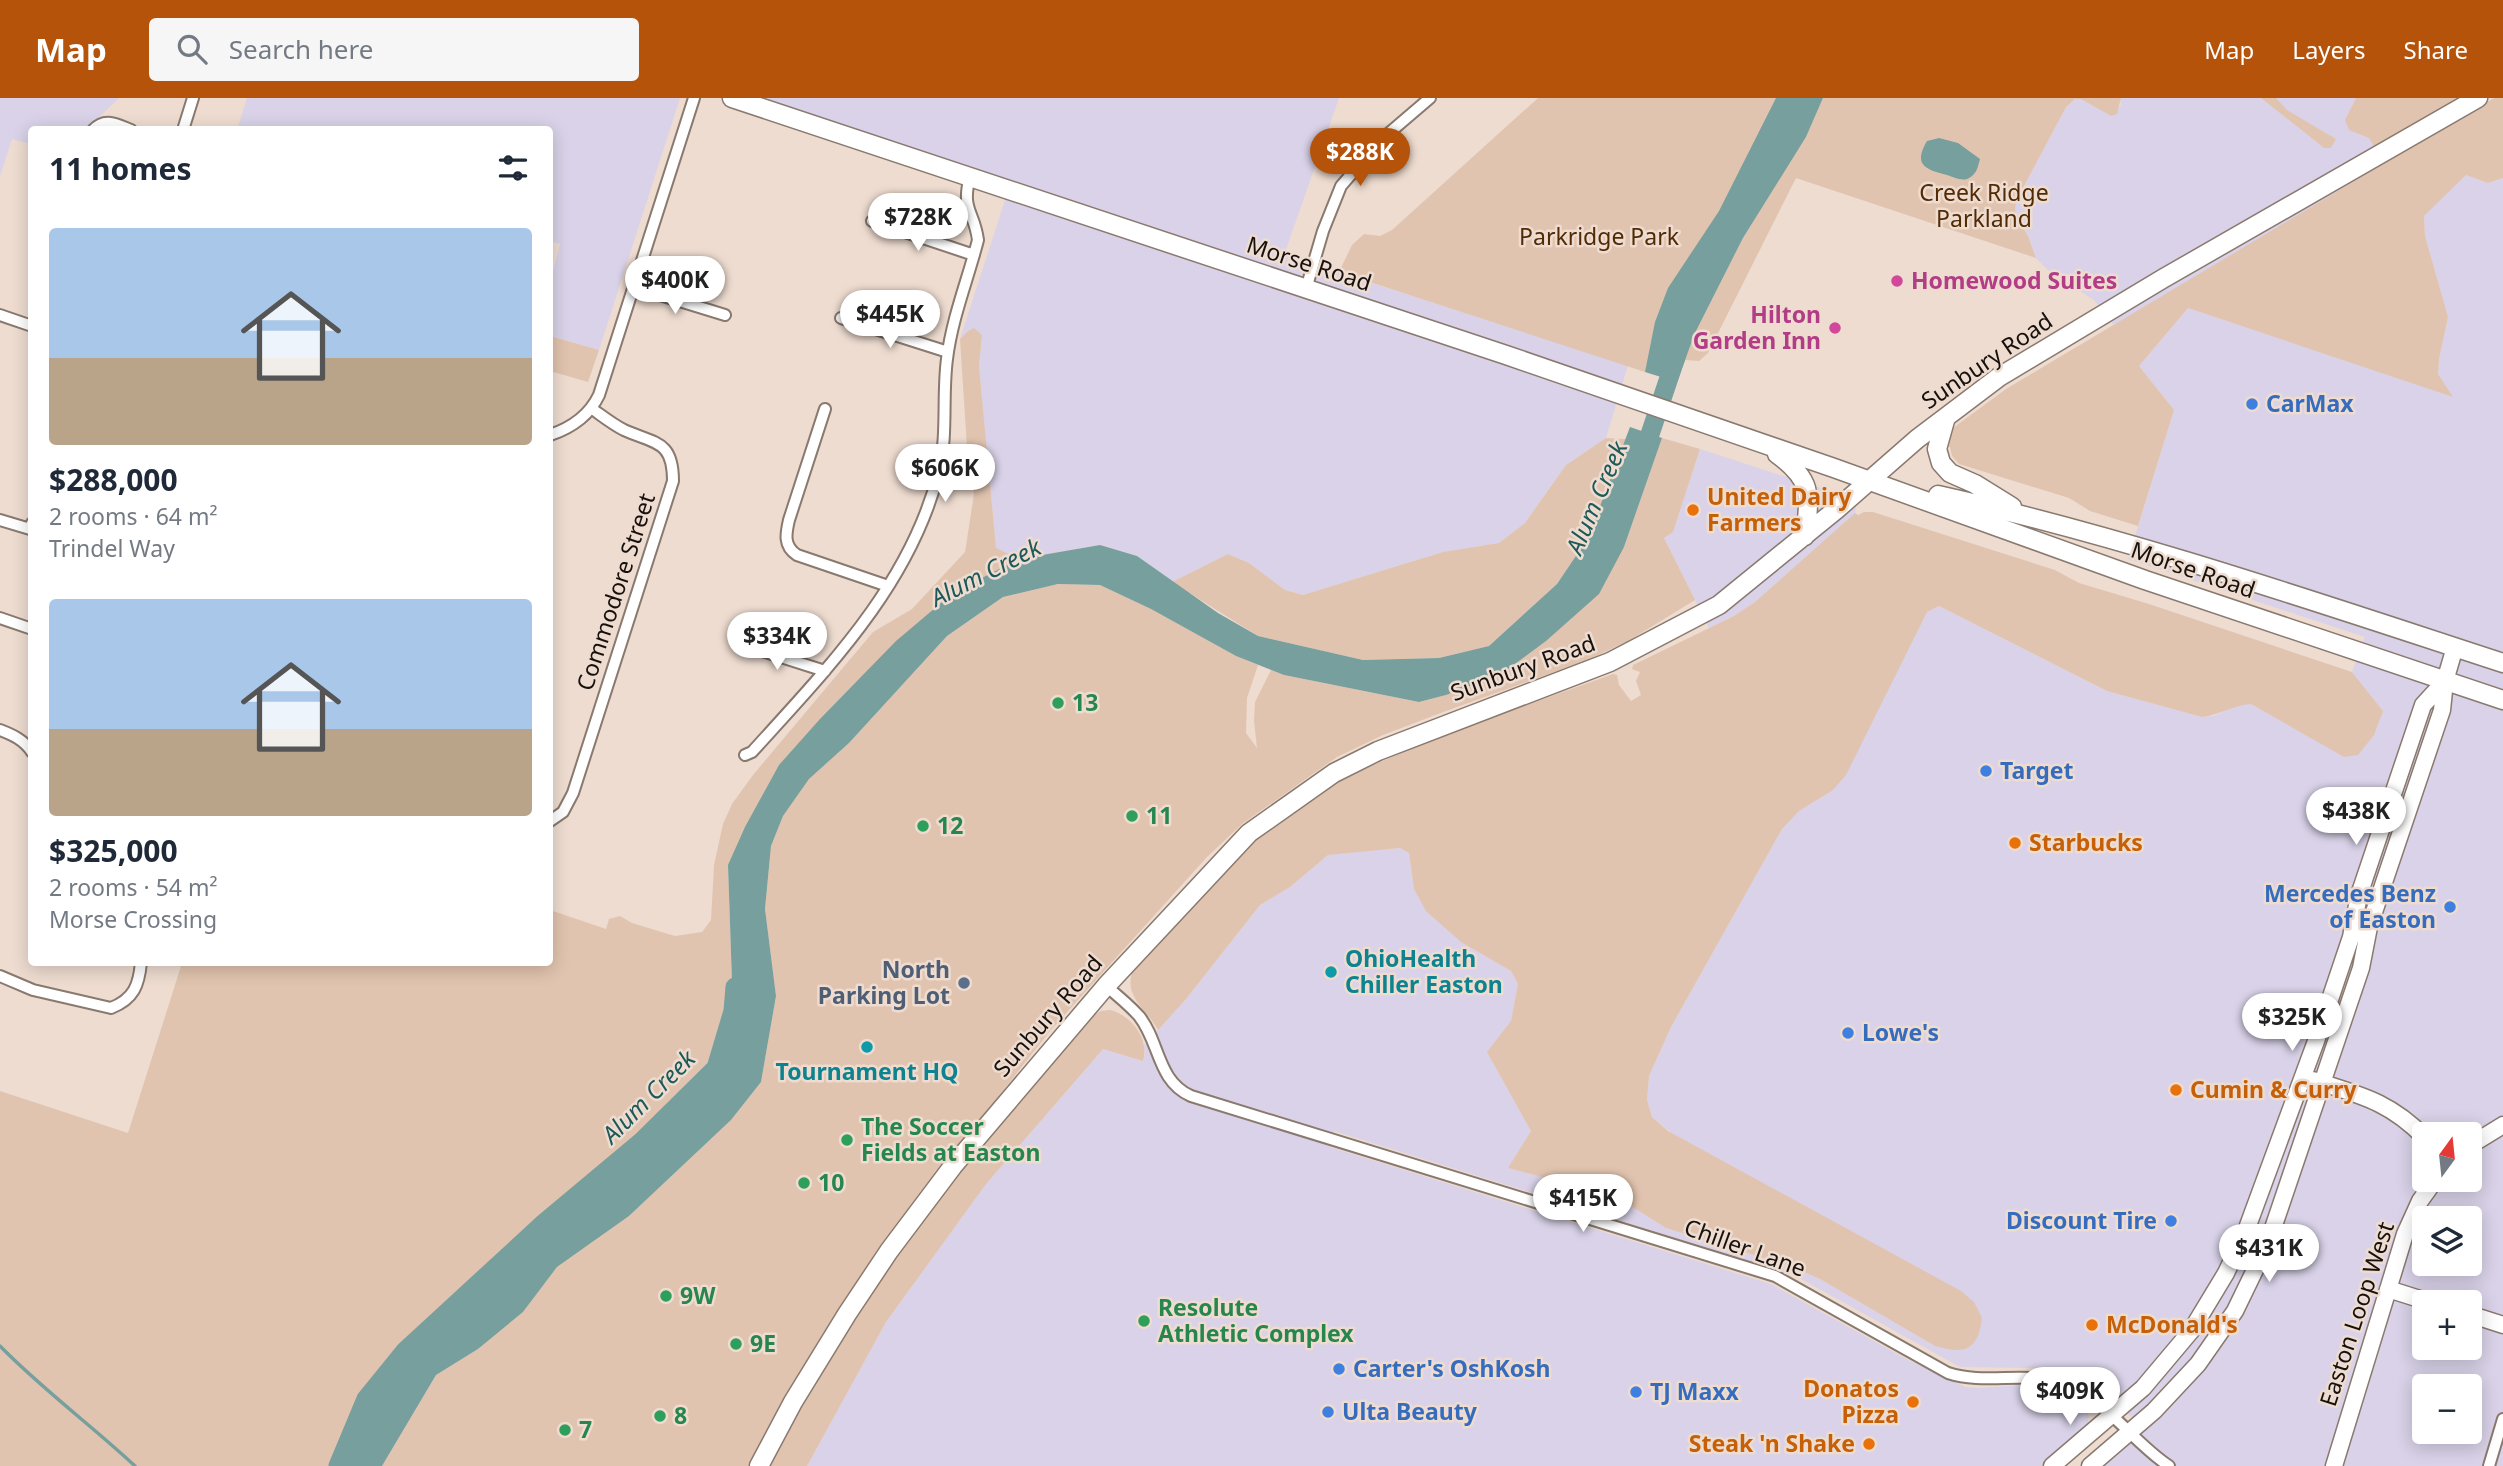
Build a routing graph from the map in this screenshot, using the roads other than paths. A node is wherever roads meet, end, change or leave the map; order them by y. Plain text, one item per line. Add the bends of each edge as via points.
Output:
1 (194, 98) edge
2 (694, 98) edge
3 (732, 98) edge
4 (1430, 98) edge
5 (2478, 98) edge
6 (96, 126) edge
7 (120, 126) edge
8 (184, 126) edge
9 (970, 176) junction
10 (872, 221) dead end
11 (974, 255) junction
12 (634, 287) junction
13 (1306, 289) junction
14 (0, 315) edge
15 (725, 315) dead end
16 (841, 318) dead end
17 (28, 325) edge
18 (948, 352) junction
19 (590, 408) junction
20 (825, 409) dead end
21 (1946, 417) junction
22 (553, 434) edge
23 (1762, 444) junction
24 (1869, 480) junction
25 (2024, 514) junction
26 (0, 520) edge
27 (28, 528) edge
28 (1805, 536) junction
29 (888, 586) junction
30 (0, 618) edge
31 (28, 628) edge
32 (740, 644) dead end
33 (2455, 648) junction
34 (2503, 663) edge
35 (825, 671) junction
36 (2445, 681) junction
37 (2503, 700) edge
38 (0, 730) edge
39 (28, 747) edge
40 (745, 755) dead end
41 (553, 819) edge
42 (141, 966) edge
43 (0, 976) edge
44 (1106, 986) junction
45 (2303, 1076) junction
46 (2322, 1083) junction
47 (2412, 1124) edge
48 (2503, 1125) edge
49 (2482, 1138) edge
50 (2428, 1192) edge
51 (2388, 1289) junction
52 (2412, 1297) edge
53 (2482, 1318) edge
54 (2503, 1325) edge
55 (2503, 1419) edge
56 (2121, 1424) junction
57 (759, 1466) edge
58 (2052, 1466) edge
59 (2090, 1466) edge
60 (2169, 1466) edge
61 (2333, 1466) edge
62 (2489, 1466) edge

1 - 8 street
2 - 12 street
3 - 9 main road, Morse Road
4 - 13 street via 1382,139 1340,186
5 - 21 main road, Sunbury Road via 2071,333 1999,377
6 - 7 street via 107,121
9 - 11 street via 965,203 977,231
9 - 13 main road, Morse Road
10 - 11 street
11 - 18 street
12 - 15 street
12 - 19 street
13 - 23 main road, Morse Road
14 - 17 street
16 - 18 street
18 - 29 street via 939,473 918,535
19 - 22 street via 579,421
19 - 41 street, Commodore Street via 664,448 673,464 673,481 573,793 563,812
20 - 29 street via 789,520 788,545 797,555
21 - 24 main road, Sunbury Road
21 - 25 main road via 1937,449 1941,463 1950,473
23 - 24 main road, Morse Road
23 - 28 main road via 1795,467 1807,487
24 - 25 main road, Morse Road
24 - 28 main road, Sunbury Road
24 - 36 main road, Morse Road
25 - 33 main road, Morse Road via 2154,550
26 - 27 street
28 - 44 main road, Sunbury Road via 1719,605 1610,662 1404,740 1334,773 1249,833
29 - 35 street
30 - 31 street
32 - 35 street
33 - 34 main road, Morse Road
33 - 36 main road
35 - 40 street
36 - 37 main road, Morse Road
36 - 45 main road via 2423,705
36 - 46 main road via 2442,710
38 - 39 street
42 - 43 street via 136,990 111,1008 33,990
44 - 56 street, Chiller Lane via 1140,1017 1169,1080 1191,1096 1767,1274 1948,1373 2062,1383
44 - 57 main road, Sunbury Road via 953,1166 889,1251 800,1391
45 - 46 main road
45 - 56 main road via 2246,1231 2206,1309 2143,1388
46 - 47 main road via 2380,1102
46 - 56 main road via 2268,1243 2235,1311 2154,1411
48 - 49 main road
50 - 51 main road, Easton Loop West via 2410,1222
51 - 52 main road
51 - 61 main road, Easton Loop West
53 - 54 main road
55 - 62 street
56 - 58 main road
56 - 59 main road
56 - 60 street, Chiller Lane

